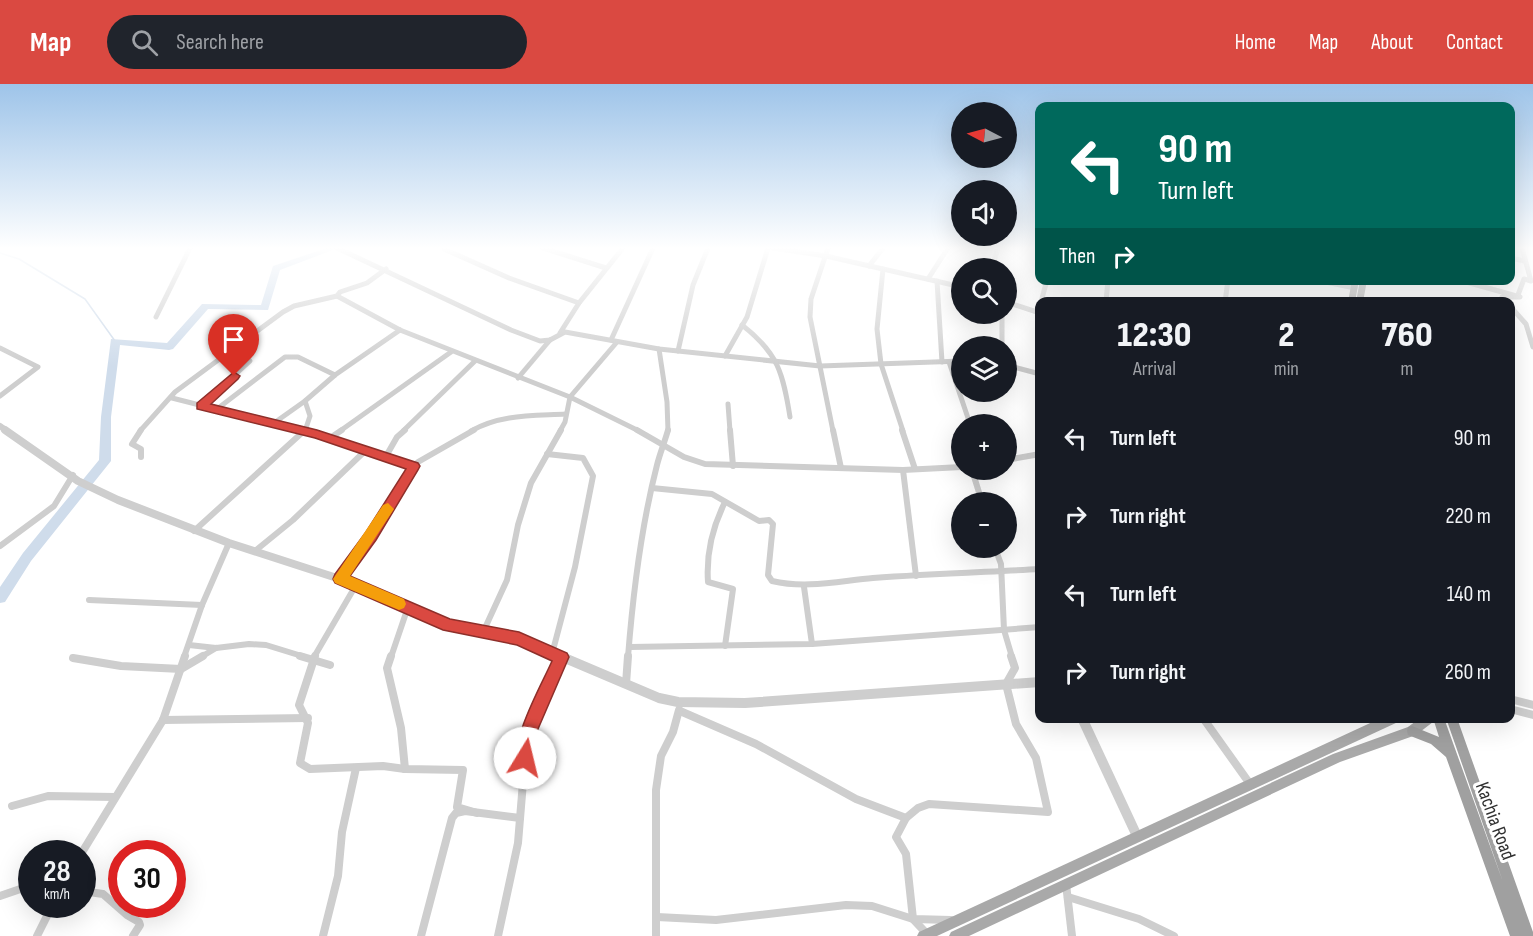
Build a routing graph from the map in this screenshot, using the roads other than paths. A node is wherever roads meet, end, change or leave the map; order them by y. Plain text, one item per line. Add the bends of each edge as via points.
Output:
1 (170, 288) edge
2 (353, 288) edge
3 (424, 288) edge
4 (536, 288) edge
5 (591, 288) edge
6 (636, 288) edge
7 (694, 288) edge
8 (756, 288) edge
9 (815, 288) edge
10 (881, 288) edge
11 (937, 288) edge
12 (1490, 288) edge
13 (1521, 288) edge
14 (1518, 295) junction
15 (337, 296) junction
16 (1515, 297) edge
17 (579, 303) junction
18 (1017, 305) edge
19 (1035, 311) edge
20 (1515, 312) edge
21 (156, 317) dead end
22 (742, 325) junction
23 (400, 330) junction
24 (560, 333) junction
25 (550, 340) junction
26 (614, 341) junction
27 (1533, 347) edge
28 (0, 348) edge
29 (659, 349) junction
30 (678, 351) junction
31 (451, 352) junction
32 (8, 353) junction
33 (725, 356) junction
34 (0, 358) edge
35 (475, 361) junction
36 (250, 362) dead end
37 (942, 362) junction
38 (949, 362) joint
39 (778, 363) junction
40 (881, 364) junction
41 (820, 366) junction
42 (1017, 368) edge
43 (1035, 373) edge
44 (335, 375) junction
45 (518, 378) junction
46 (0, 396) edge
47 (171, 398) junction
48 (570, 398) junction
49 (305, 402) junction
50 (728, 404) dead end
51 (201, 406) junction
52 (217, 409) junction
53 (566, 414) junction
54 (967, 414) edge
55 (790, 417) dead end
56 (274, 423) junction
57 (0, 426) edge
58 (305, 431) junction
59 (330, 438) junction
60 (664, 447) junction
61 (365, 451) junction
62 (547, 454) junction
63 (1035, 456) edge
64 (141, 457) dead end
65 (385, 458) junction
66 (1017, 459) edge
67 (414, 466) junction
68 (733, 466) junction
69 (951, 467) edge
70 (841, 468) junction
71 (915, 469) junction
72 (903, 470) junction
73 (73, 475) junction
74 (652, 488) junction
75 (725, 502) junction
76 (195, 531) junction
77 (229, 543) junction
78 (0, 546) edge
79 (255, 551) junction
80 (999, 558) edge
81 (1035, 569) edge
82 (1000, 571) junction
83 (916, 576) junction
84 (340, 579) junction
85 (356, 585) junction
86 (804, 586) junction
87 (89, 600) dead end
88 (202, 605) junction
89 (408, 607) junction
90 (1035, 627) edge
91 (1004, 630) junction
92 (519, 638) junction
93 (812, 644) junction
94 (189, 645) junction
95 (725, 646) junction
96 (630, 647) junction
97 (216, 648) junction
98 (557, 656) junction
99 (73, 658) dead end
100 (313, 659) junction
101 (330, 665) dead end
102 (181, 669) junction
103 (1035, 682) edge
104 (626, 684) junction
105 (1006, 684) junction
106 (1515, 700) edge
107 (1533, 705) edge
108 (679, 707) junction
109 (1515, 710) edge
110 (1533, 715) edge
111 (308, 718) junction
112 (164, 720) junction
113 (1084, 723) edge
114 (1207, 723) edge
115 (1383, 723) edge
116 (1422, 723) edge
117 (1439, 723) edge
118 (1452, 723) edge
119 (1412, 730) junction
120 (1443, 735) junction
121 (1456, 736) junction
122 (1450, 755) junction
123 (356, 768) junction
124 (405, 769) junction
125 (1250, 784) junction
126 (115, 797) junction
127 (12, 806) dead end
128 (477, 813) junction
129 (520, 818) junction
130 (906, 818) junction
131 (1137, 836) junction
132 (89, 840) edge
133 (1066, 884) junction
134 (18, 890) edge
135 (96, 893) edge
136 (0, 896) edge
137 (1068, 897) junction
138 (657, 917) junction
139 (45, 918) edge
140 (913, 919) junction
141 (956, 921) junction
142 (925, 935) edge
143 (37, 936) edge
144 (133, 936) edge
145 (323, 936) edge
146 (421, 936) edge
147 (498, 936) edge
148 (656, 936) edge
149 (955, 936) edge
150 (1072, 936) edge
151 (1174, 936) edge
152 (1516, 936) edge
153 (1528, 936) edge

1 - 21 street
2 - 15 street
3 - 25 street via 511,330 540,341
4 - 17 street
5 - 17 street
6 - 26 street
7 - 30 street
8 - 22 street
9 - 41 street via 810,317
10 - 40 street via 877,329
11 - 37 street
12 - 14 street
13 - 14 street
14 - 16 street
15 - 23 street
15 - 47 street via 294,306 271,319
17 - 24 street
18 - 19 street
20 - 27 street via 1526,324
22 - 33 street
22 - 39 street via 768,347
23 - 31 street
23 - 44 street
24 - 25 street
24 - 26 street
25 - 45 street
26 - 29 street
26 - 48 street
28 - 32 street
29 - 30 street
29 - 60 street via 667,402
30 - 33 street
31 - 35 street
31 - 59 street
32 - 34 street
32 - 46 street via 38,368
33 - 39 street
35 - 45 street
35 - 65 street via 397,437
36 - 51 street
37 - 38 street
37 - 40 street
38 - 54 street
39 - 41 street
39 - 55 street
40 - 41 street
40 - 71 street
41 - 70 street
42 - 43 street
44 - 49 street
44 - 52 street via 291,355
45 - 48 street
47 - 51 street
47 - 64 street via 132,442 141,449
48 - 53 street
48 - 60 street
49 - 56 street
49 - 58 street via 310,416
50 - 68 street
51 - 52 street
52 - 56 street
53 - 62 street
53 - 67 street via 488,422
56 - 58 street
57 - 73 street
58 - 59 street
58 - 76 street
59 - 61 street
60 - 68 street via 705,464
60 - 74 street
61 - 65 street
61 - 79 street
62 - 92 street via 531,483 507,580 485,628
62 - 98 street via 583,459 593,476
63 - 66 street
65 - 67 street
67 - 84 street
68 - 70 street
69 - 71 street
70 - 72 street
71 - 72 street
72 - 83 street
73 - 76 street via 118,500
73 - 78 street via 54,506
74 - 75 street via 712,494
74 - 96 street
75 - 86 street via 773,524 768,575 771,581
75 - 95 street via 713,530 706,565 708,582 733,589
76 - 77 street
77 - 79 street
77 - 88 street
79 - 84 street
80 - 82 street
81 - 82 street
82 - 83 street
82 - 91 street
83 - 86 street
84 - 85 street
85 - 89 street
85 - 100 street
86 - 93 street
87 - 88 street
88 - 94 street
89 - 92 street via 465,630
89 - 124 street via 387,668 401,728
90 - 91 street
91 - 93 street
91 - 105 street via 1015,668
92 - 98 street
93 - 95 street
94 - 97 street
94 - 102 street
95 - 96 street
96 - 104 street
97 - 100 street via 266,645
97 - 102 street
98 - 104 street
98 - 129 street via 530,729
99 - 102 street via 121,666
100 - 101 street
100 - 111 street via 299,705
102 - 112 street
103 - 105 street
104 - 108 street
105 - 108 street
105 - 130 street via 1016,724 1036,758 1048,812 930,804
106 - 107 street
108 - 130 street via 856,799
108 - 138 street via 661,756 656,790
109 - 110 street
111 - 112 street
111 - 123 street via 300,763 304,767
112 - 126 street
113 - 131 street
114 - 125 street
115 - 125 main road
116 - 119 main road
117 - 120 highway, Kachia Road
118 - 121 highway, Kachia Road
119 - 122 highway via 1435,740
119 - 133 main road via 1337,758
120 - 121 highway
120 - 122 highway, Kachia Road
121 - 153 highway, Kachia Road
122 - 152 highway, Kachia Road
123 - 124 street
123 - 145 street via 342,832 338,876
124 - 128 street via 463,770 457,807
125 - 131 main road
126 - 127 street via 48,796
126 - 132 street
128 - 129 street
128 - 146 street via 465,811 452,818
129 - 147 street
130 - 140 street via 896,837 906,854
131 - 141 main road
133 - 137 street
133 - 149 main road
134 - 136 street
135 - 144 street via 103,894 139,922
137 - 150 street
137 - 151 street via 1139,919
138 - 140 street via 716,920 846,905 872,906
138 - 148 street
139 - 143 street
140 - 141 street
140 - 142 street
141 - 142 main road

